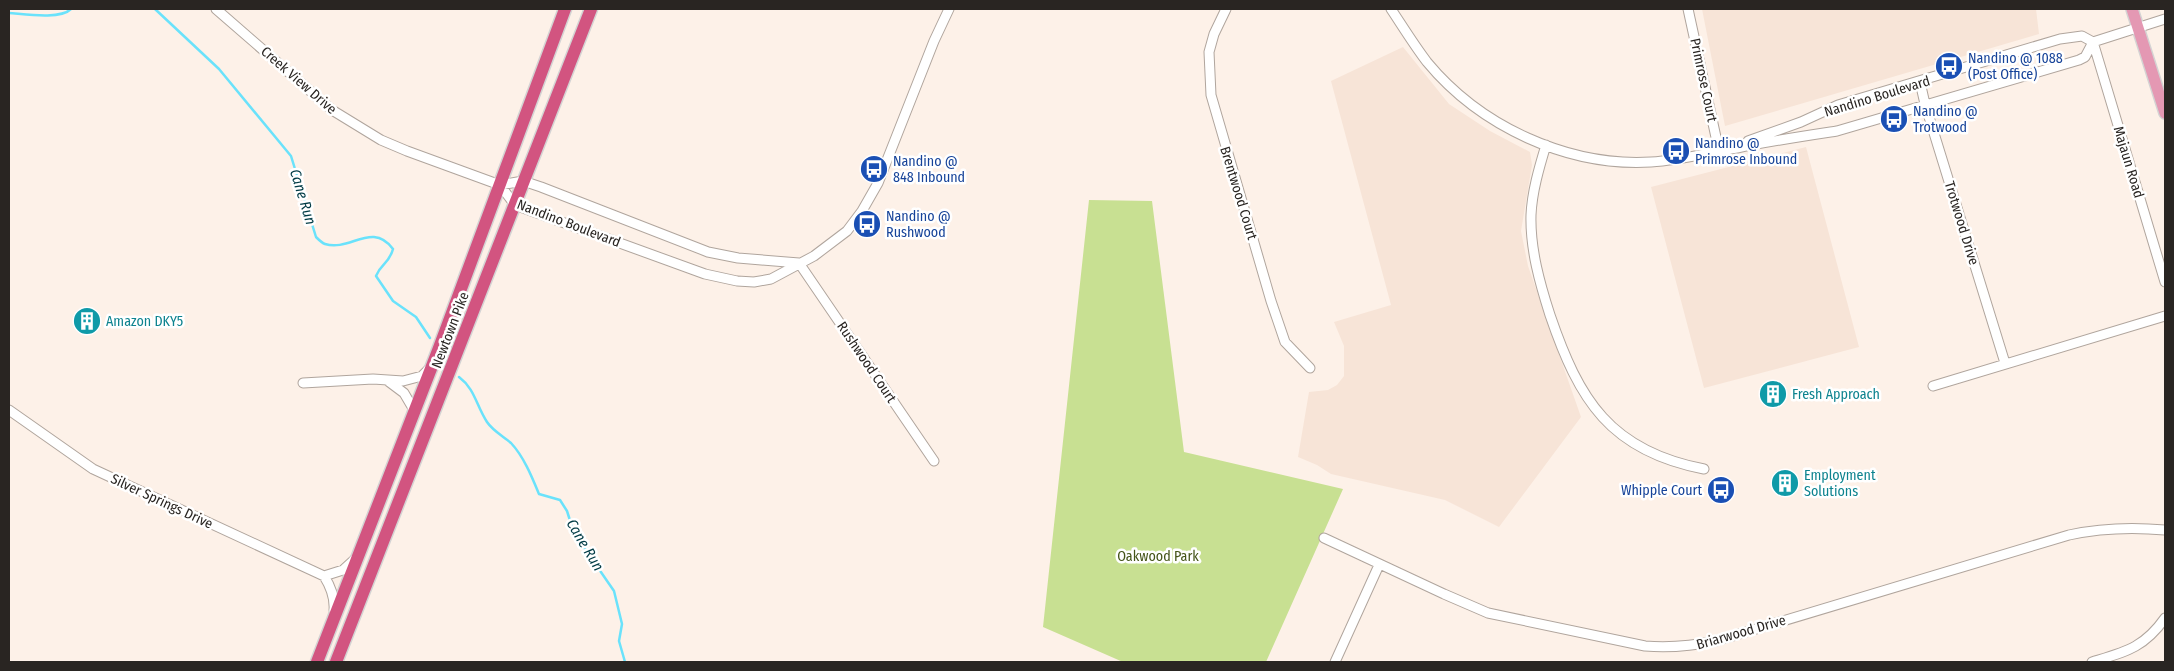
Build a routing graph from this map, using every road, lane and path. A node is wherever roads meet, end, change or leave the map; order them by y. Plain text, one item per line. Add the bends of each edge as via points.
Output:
1 (216, 9) edge
2 (565, 9) edge
3 (591, 9) edge
4 (949, 9) edge
5 (1226, 9) edge
6 (1391, 9) edge
7 (1688, 9) edge
8 (2132, 9) edge
9 (2165, 20) edge
10 (2138, 28) junction
11 (2093, 42) junction
12 (1920, 82) junction
13 (1925, 104) junction
14 (2165, 113) edge
15 (1776, 136) junction
16 (1546, 145) junction
17 (1719, 151) junction
18 (523, 181) junction
19 (500, 185) junction
20 (515, 205) junction
21 (799, 263) junction
22 (2165, 282) edge
23 (2165, 316) edge
24 (2005, 363) junction
25 (431, 367) junction
26 (1310, 368) dead end
27 (388, 381) junction
28 (303, 383) dead end
29 (1933, 386) dead end
30 (9, 410) edge
31 (414, 410) junction
32 (934, 461) dead end
33 (1704, 468) dead end
34 (2165, 530) edge
35 (1324, 538) dead end
36 (359, 553) junction
37 (1379, 564) junction
38 (324, 576) junction
39 (2165, 618) edge
40 (331, 625) junction
41 (317, 662) edge
42 (326, 662) edge
43 (336, 662) edge
44 (1335, 662) edge
45 (2092, 662) edge

1 - 19 street, Creek View Drive via 332,110 358,127 407,151
2 - 19 highway, Newtown Pike
3 - 18 highway, Newtown Pike
4 - 21 street, Nandino Boulevard via 878,183 862,211 847,231 829,246
5 - 26 street, Brentwood Court via 1209,52 1210,95 1285,342
6 - 16 street, Nandino Boulevard via 1427,62 1458,94 1495,121
7 - 17 street, Primrose Court
8 - 10 main road
9 - 10 street, Nandino Boulevard
10 - 11 street, Nandino Boulevard
10 - 14 main road
11 - 12 street, Nandino Boulevard via 2082,36 2066,38
11 - 13 street, Nandino Boulevard via 2085,58
11 - 22 street, Majaun Road
12 - 13 street, Trotwood Drive
12 - 15 street, Nandino Boulevard via 1838,105
13 - 15 street, Nandino Boulevard via 1837,131
13 - 24 street, Trotwood Drive
15 - 17 street, Nandino Boulevard
16 - 17 street, Nandino Boulevard via 1573,154 1617,161 1678,160
16 - 33 street via 1531,214 1532,242 1545,301 1575,378 1601,416 1635,444 1658,457
18 - 19 street, Nandino Boulevard
18 - 20 highway, Newtown Pike
18 - 21 street, Nandino Boulevard via 708,252
19 - 20 street, Nandino Boulevard
19 - 25 highway, Newtown Pike
20 - 21 street, Nandino Boulevard via 724,279 764,281
20 - 43 highway, Newtown Pike
21 - 32 street, Rushwood Court
23 - 24 street
24 - 29 street
25 - 27 street via 422,376
25 - 31 highway, Newtown Pike
27 - 28 street
27 - 31 street via 404,393
30 - 38 street, Silver Springs Drive via 93,469
31 - 36 highway, Newtown Pike
34 - 37 street, Briarwood Drive via 2123,528 2069,535 1716,641 1671,648 1645,646 1488,613
35 - 37 street, Briarwood Drive
36 - 38 street via 343,570
36 - 40 highway, Newtown Pike
37 - 44 street
38 - 40 street via 335,600
39 - 45 street via 2138,646
40 - 41 highway, Newtown Pike
40 - 42 highway via 332,643

